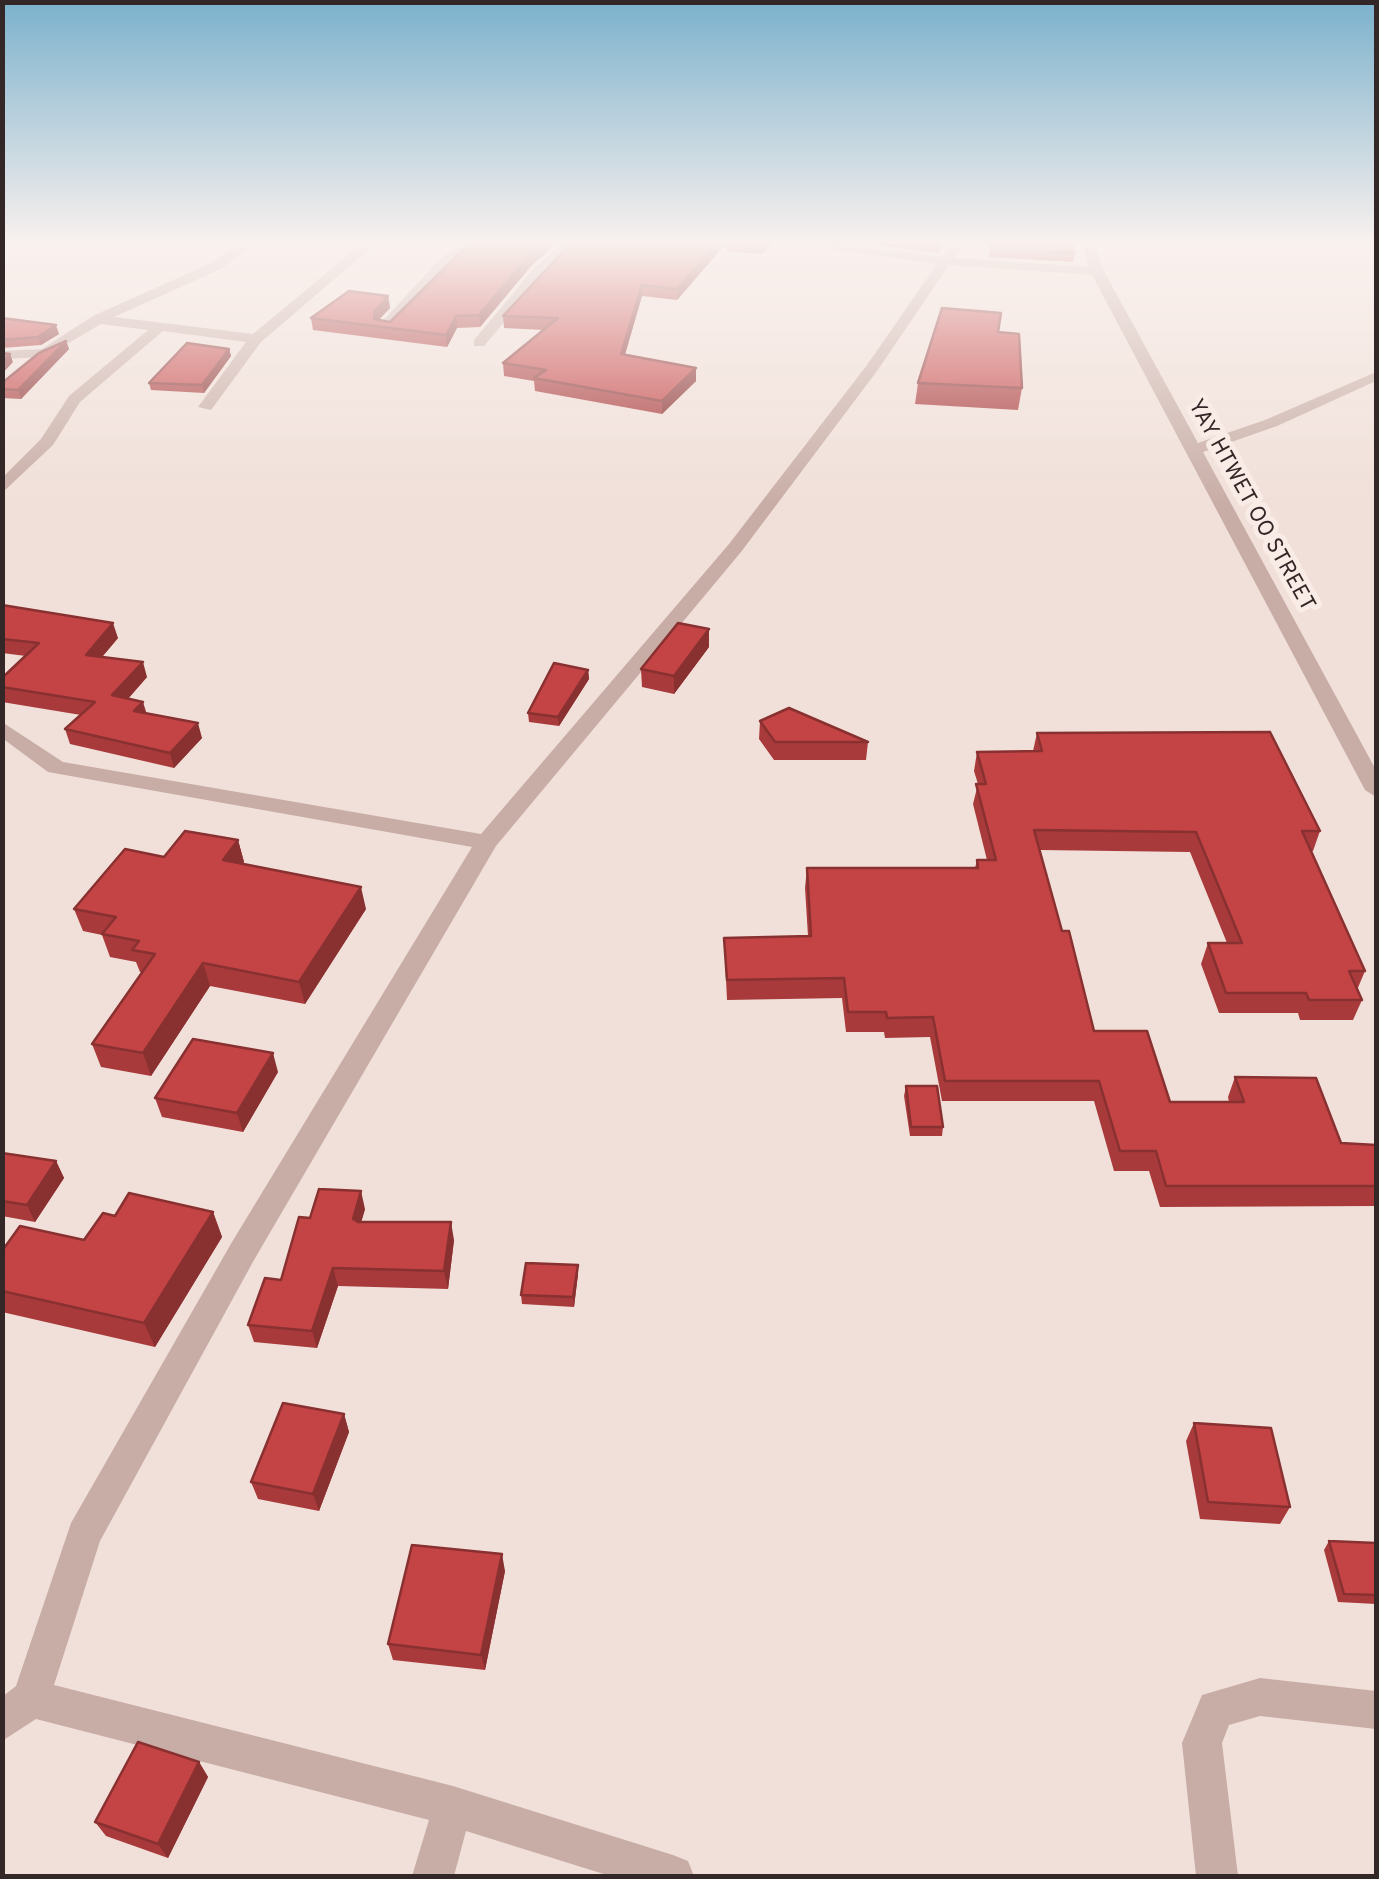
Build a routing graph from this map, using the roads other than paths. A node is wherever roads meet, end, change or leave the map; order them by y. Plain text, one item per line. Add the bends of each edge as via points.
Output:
1 (80, 330) edge
2 (156, 330) edge
3 (173, 330) edge
4 (267, 330) edge
5 (489, 330) edge
6 (898, 330) edge
7 (1128, 330) edge
8 (256, 339) junction
9 (479, 342) dead end
10 (2, 355) edge
11 (34, 356) junction
12 (13, 376) edge
13 (1376, 376) edge
14 (206, 407) dead end
15 (1192, 450) junction
16 (2, 488) edge
17 (2, 728) edge
18 (1376, 790) edge
19 (487, 842) junction
20 (17, 1710) edge
21 (1376, 1710) edge
22 (453, 1806) junction
23 (433, 1876) edge
24 (673, 1876) edge
25 (1217, 1876) edge

1 - 11 street
2 - 16 street via 74,399 46,442
3 - 8 street
4 - 8 street
5 - 9 street
6 - 19 street via 735,548
7 - 15 street, YAY HTWET OO STREET
8 - 14 street
10 - 11 street
11 - 12 street
13 - 15 street
15 - 18 street, YAY HTWET OO STREET
17 - 19 street via 56,767
19 - 20 street via 243,1251 84,1535
20 - 22 street
21 - 25 street via 1260,1697 1216,1709 1202,1743
22 - 23 street
22 - 24 street

